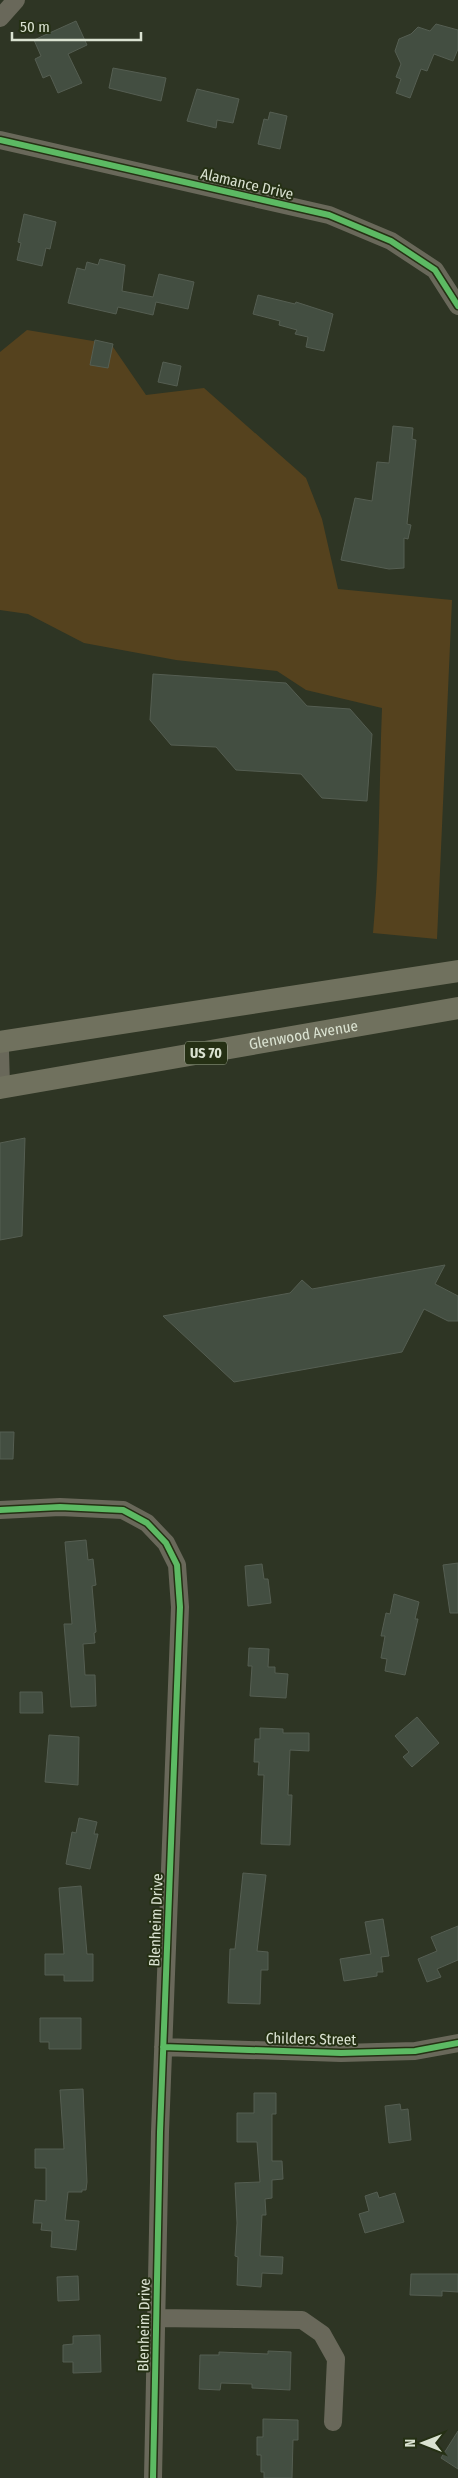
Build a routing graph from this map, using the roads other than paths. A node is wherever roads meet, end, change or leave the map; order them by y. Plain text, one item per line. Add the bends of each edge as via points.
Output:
1 (16, 0) edge
2 (0, 18) edge
3 (0, 140) edge
4 (458, 306) edge
5 (458, 971) edge
6 (458, 1008) edge
7 (0, 1042) edge
8 (0, 1051) edge
9 (1, 1087) edge
10 (0, 1510) edge
11 (457, 2046) edge
12 (163, 2047) junction
13 (156, 2318) junction
14 (333, 2422) dead end
15 (154, 2478) edge

1 - 2 street
3 - 4 street, Alamance Drive via 329,216 391,241 435,270
5 - 7 main road
6 - 9 main road, Glenwood Avenue / US 70
8 - 9 street
10 - 12 street, Blenheim Drive via 60,1507 123,1510 148,1523 166,1543 177,1565 180,1606
11 - 12 street, Childers Street via 341,2053
12 - 13 street, Blenheim Drive
13 - 14 street via 302,2320 322,2334 336,2359
13 - 15 street, Blenheim Drive

